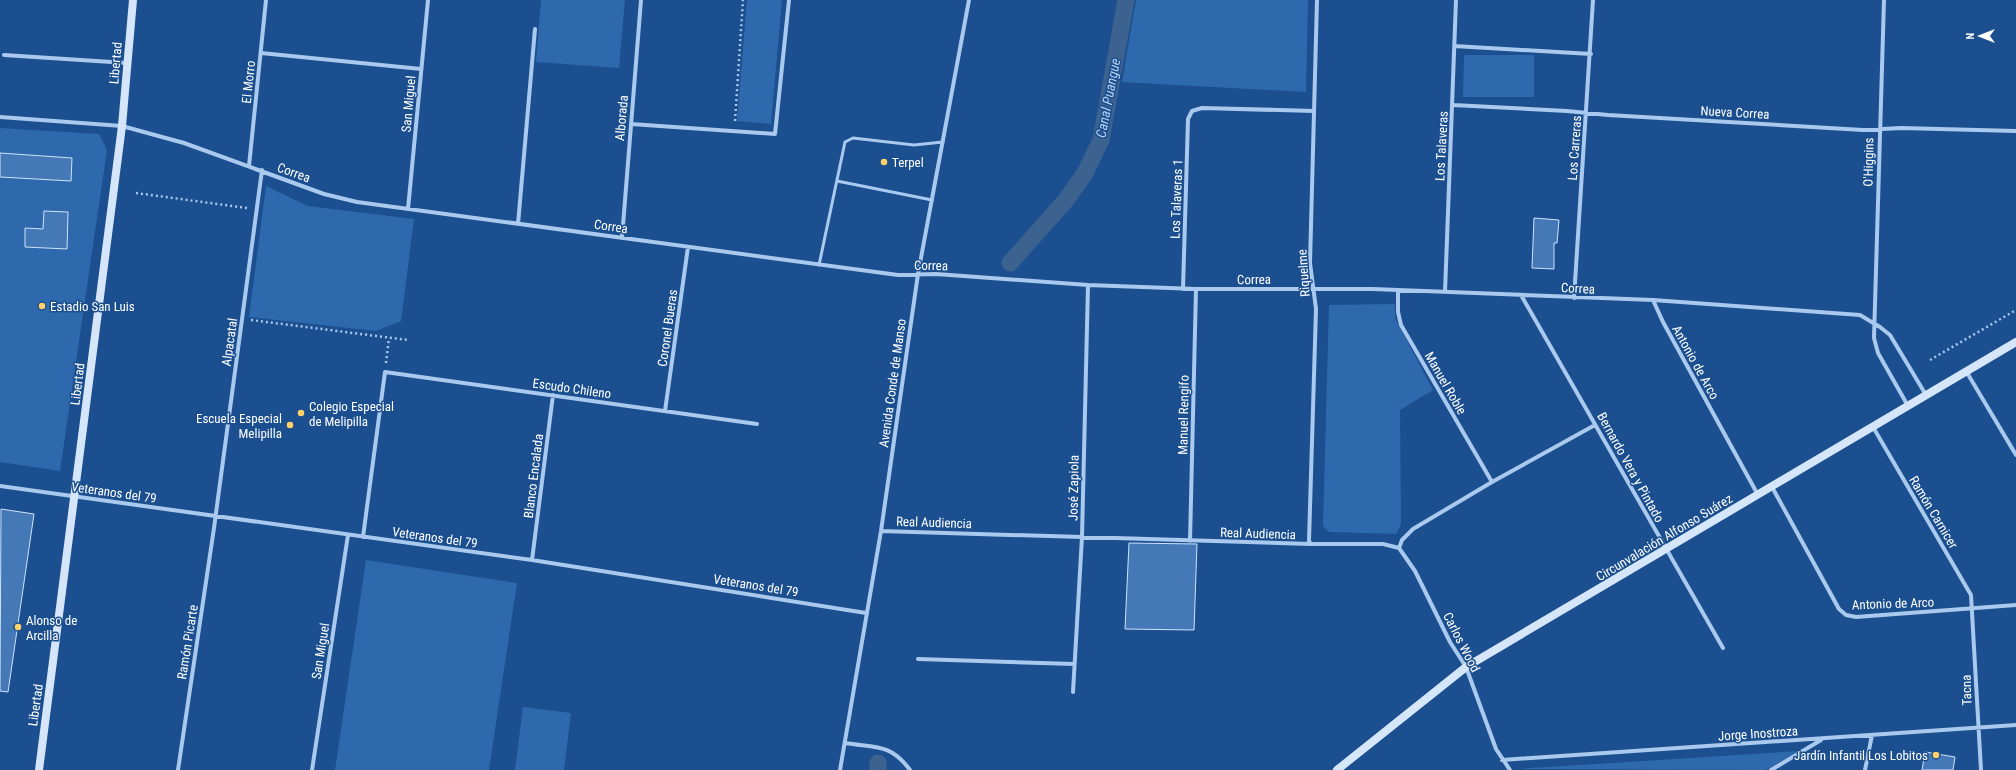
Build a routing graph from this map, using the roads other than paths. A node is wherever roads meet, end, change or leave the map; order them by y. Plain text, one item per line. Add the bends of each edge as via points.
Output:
1 (133, 0) edge
2 (266, 0) edge
3 (428, 0) edge
4 (641, 0) edge
5 (789, 0) edge
6 (969, 0) edge
7 (1317, 0) edge
8 (1456, 0) edge
9 (1593, 0) edge
10 (1884, 0) edge
11 (535, 28) dead end
12 (1454, 46) junction
13 (261, 53) junction
14 (4, 54) dead end
15 (1591, 54) junction
16 (128, 63) junction
17 (421, 69) junction
18 (1453, 105) junction
19 (1314, 111) junction
20 (1586, 113) junction
21 (0, 117) edge
22 (631, 124) junction
23 (122, 126) junction
24 (1879, 129) junction
25 (2016, 131) edge
26 (943, 142) junction
27 (249, 166) junction
28 (262, 170) junction
29 (837, 181) junction
30 (932, 200) junction
31 (408, 209) junction
32 (518, 224) junction
33 (622, 238) junction
34 (688, 247) junction
35 (819, 265) junction
36 (918, 274) junction
37 (1088, 285) junction
38 (1312, 288) junction
39 (1183, 289) junction
40 (1196, 290) junction
41 (1398, 290) junction
42 (1445, 292) junction
43 (1521, 295) junction
44 (1574, 298) junction
45 (1654, 300) junction
46 (1875, 324) junction
47 (2016, 342) edge
48 (1966, 372) junction
49 (1927, 395) junction
50 (553, 396) junction
51 (1908, 406) junction
52 (665, 411) junction
53 (757, 424) dead end
54 (1596, 425) junction
55 (1873, 427) junction
56 (2016, 455) edge
57 (1492, 482) junction
58 (0, 486) edge
59 (1772, 487) junction
60 (1759, 495) junction
61 (75, 496) junction
62 (216, 516) junction
63 (881, 531) junction
64 (348, 535) junction
65 (363, 537) junction
66 (1082, 537) junction
67 (1190, 541) junction
68 (1311, 544) junction
69 (1399, 548) junction
70 (1666, 550) junction
71 (532, 560) junction
72 (2016, 605) edge
73 (1973, 608) junction
74 (866, 613) junction
75 (1723, 648) dead end
76 (918, 659) dead end
77 (1074, 664) junction
78 (1466, 667) junction
79 (1073, 692) dead end
80 (2016, 725) edge
81 (1978, 727) junction
82 (1872, 735) junction
83 (1824, 738) junction
84 (845, 743) junction
85 (1502, 760) junction
86 (39, 770) edge
87 (178, 770) edge
88 (312, 770) edge
89 (840, 770) edge
90 (910, 770) edge
91 (1337, 770) edge
92 (1510, 770) edge
93 (1771, 770) edge
94 (1865, 770) edge
95 (1981, 770) edge

1 - 16 street, Libertad
2 - 13 street, El Morro
3 - 17 street, San Miguel
4 - 22 street, Alborada
5 - 22 street via 775,134
6 - 26 street, Avenida Conde de Manso
7 - 19 street, Riquelme
8 - 12 street, Los Talaveras
9 - 15 street, Los Carreras
10 - 24 street, O'Higgins
11 - 32 street
12 - 15 street
12 - 18 street, Los Talaveras
13 - 17 street
13 - 27 street, El Morro
14 - 16 street
15 - 20 street, Los Carreras
16 - 23 street, Libertad
17 - 31 street, San Miguel
18 - 20 street, Nueva Correa
18 - 42 street, Los Talaveras
19 - 38 street, Riquelme via 1310,263
19 - 39 street, Los Talaveras 1 via 1202,108 1192,111 1188,119
20 - 24 street, Nueva Correa
20 - 44 street, Los Carreras
21 - 23 street, Correa
22 - 33 street, Alborada
23 - 27 street, Correa via 184,143
23 - 61 street, Libertad
24 - 25 street, Nueva Correa
24 - 46 street, O'Higgins
26 - 29 lane via 914,145 849,139 843,146
26 - 30 street, Avenida Conde de Manso
27 - 28 street, Correa
28 - 31 street, Correa via 340,199
28 - 62 street, Alpacatal
29 - 30 lane
29 - 35 lane
30 - 36 street, Avenida Conde de Manso
31 - 32 street, Correa
32 - 33 street, Correa
33 - 34 street, Correa
34 - 35 street, Correa
34 - 52 street, Coronel Bueras
35 - 36 street, Correa via 898,275
36 - 37 street, Correa
36 - 63 street, Avenida Conde de Manso
37 - 39 street, Correa
37 - 66 street, José Zapiola
38 - 40 street, Correa
38 - 41 street, Correa
38 - 68 street, Riquelme via 1316,309 1309,541
39 - 40 street, Correa
40 - 67 street, Manuel Rengifo
41 - 42 street, Correa
41 - 57 street, Manuel Roble via 1401,325
42 - 43 street, Correa
43 - 44 street, Correa
43 - 54 street, Bernardo Vera y Pintado
44 - 45 street, Correa
45 - 46 street, Correa via 1860,315
45 - 60 street, Antonio de Arco via 1663,322
46 - 49 street, Correa via 1886,330 1894,340
46 - 51 street via 1874,338 1878,352
47 - 48 street, Circunvalación Alfonso Suárez
48 - 49 street, Circunvalación Alfonso Suárez
48 - 56 street
49 - 51 street, Circunvalación Alfonso Suárez
50 - 52 street, Escudo Chileno
50 - 65 street, Escudo Chileno via 385,372
50 - 71 street, Blanco Encalada
51 - 55 street, Circunvalación Alfonso Suárez
52 - 53 street, Escudo Chileno
54 - 57 street
54 - 70 street, Bernardo Vera y Pintado
55 - 59 street, Circunvalación Alfonso Suárez
55 - 73 street, Ramón Carnicer via 1969,589
57 - 69 street via 1413,530 1402,540
58 - 61 street, Veteranos del 79
59 - 60 street, Circunvalación Alfonso Suárez
59 - 73 street, Antonio de Arco via 1839,609 1846,615 1856,617
60 - 70 street, Circunvalación Alfonso Suárez
61 - 62 street, Veteranos del 79
61 - 86 street, Libertad
62 - 64 street, Veteranos del 79
62 - 87 street, Ramón Picarte
63 - 66 street, Real Audiencia
63 - 74 street, Avenida Conde de Manso
64 - 65 street, Veteranos del 79
64 - 88 street, San Miguel
65 - 71 street, Veteranos del 79
66 - 67 street, Real Audiencia
66 - 77 street, José Zapiola
67 - 68 street, Real Audiencia
68 - 69 street, Real Audiencia via 1383,544
69 - 78 street, Carlos Wood via 1415,571 1450,642
70 - 75 street, Bernardo Vera y Pintado
70 - 78 street, Circunvalación Alfonso Suárez
71 - 74 street, Veteranos del 79
72 - 73 street, Antonio de Arco
73 - 81 street, Tacna
74 - 84 street, Avenida Conde de Manso
76 - 77 street
77 - 79 street, José Zapiola
78 - 85 street, Carlos Wood via 1491,739
78 - 91 street, Circunvalación Alfonso Suárez
80 - 81 street, Jorge Inostroza
81 - 82 street, Jorge Inostroza
81 - 95 street, Tacna
82 - 83 street, Jorge Inostroza
82 - 94 street
83 - 85 street, Jorge Inostroza
83 - 93 street
84 - 89 street, Avenida Conde de Manso
84 - 90 street via 891,750 901,757
85 - 92 street, Carlos Wood

